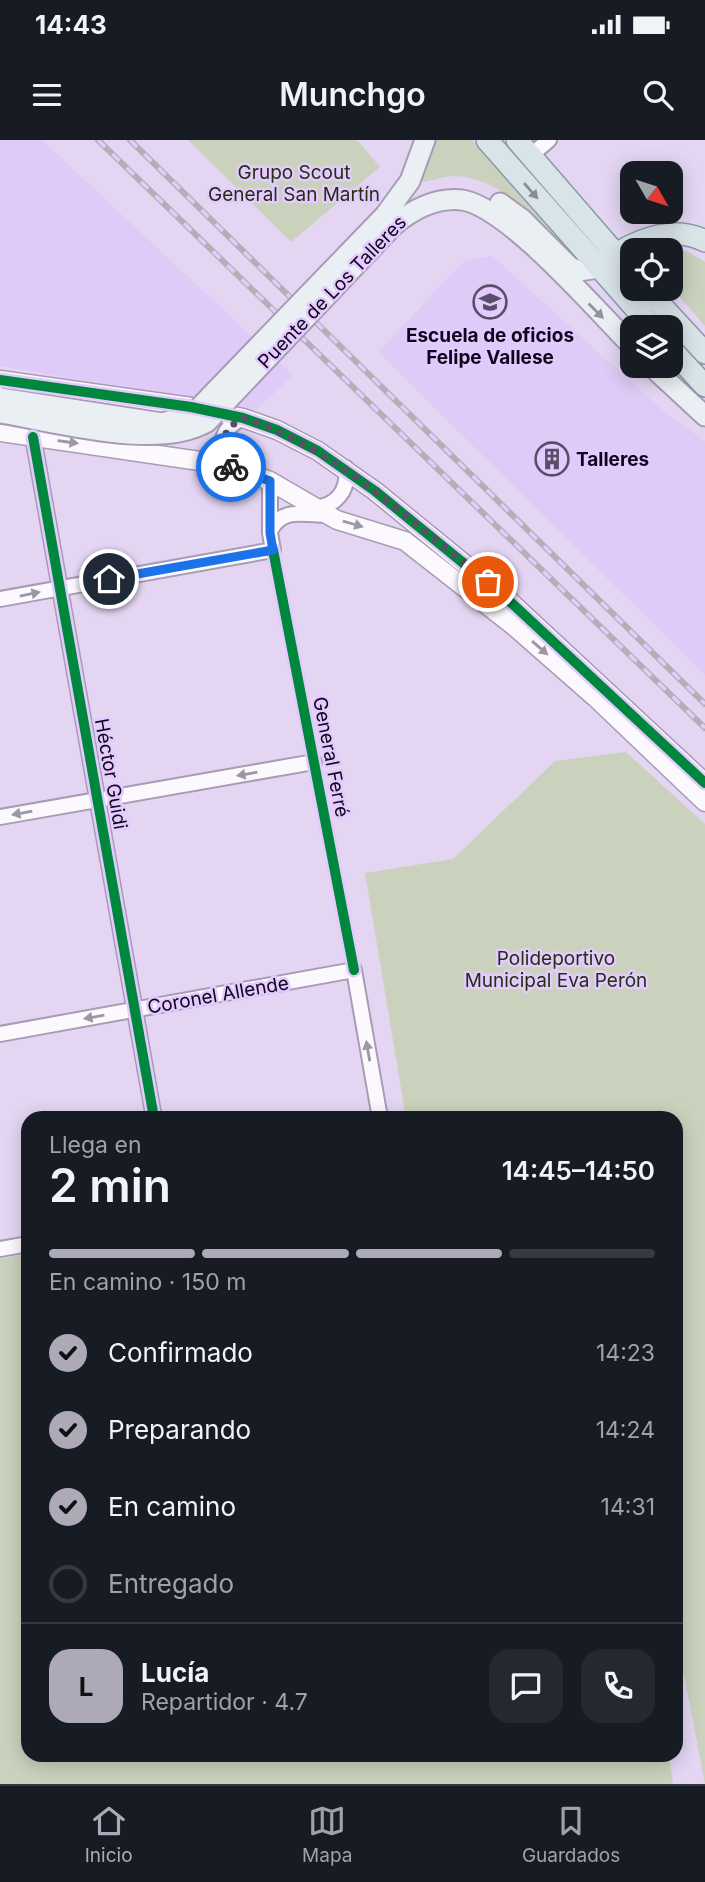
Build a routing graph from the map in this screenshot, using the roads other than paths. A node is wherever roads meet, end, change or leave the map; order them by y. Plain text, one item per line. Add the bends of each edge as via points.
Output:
1 (425, 140) edge
2 (486, 140) edge
3 (549, 140) edge
4 (524, 148) edge
5 (385, 215) junction
6 (705, 242) edge
7 (605, 255) junction
8 (620, 265) edge
9 (566, 271) junction
10 (657, 301) edge
11 (644, 315) edge
12 (620, 332) edge
13 (705, 353) edge
14 (683, 362) edge
15 (663, 378) edge
16 (0, 380) edge
17 (705, 386) edge
18 (680, 395) junction
19 (0, 398) edge
20 (0, 413) edge
21 (705, 416) edge
22 (243, 418) junction
23 (0, 432) edge
24 (33, 437) junction
25 (227, 465) junction
26 (346, 468) junction
27 (270, 481) junction
28 (319, 511) junction
29 (270, 533) junction
30 (60, 588) junction
31 (0, 600) edge
32 (314, 762) dead end
33 (705, 783) edge
34 (97, 800) junction
35 (705, 802) edge
36 (0, 817) edge
37 (135, 1010) junction
38 (0, 1034) edge
39 (153, 1111) edge
40 (379, 1111) edge
41 (21, 1245) edge
42 (0, 1249) edge

1 - 5 main road, Puente de Los Talleres via 410,181
2 -> 7 main road
3 - 4 street
4 - 7 main road
5 - 9 main road, Puente de Los Talleres via 421,195 476,191 514,213
5 - 19 main road, Puente de Los Talleres, bridge via 192,415 162,423
6 - 7 main road via 686,234 662,234
7 - 8 main road
7 - 9 main road via 579,271
7 - 11 main road
9 -> 12 main road, Puente de Los Talleres
9 - 20 main road, Puente de Los Talleres, bridge via 497,215 461,200 439,201 420,207 393,226 207,422 195,429 147,436
10 - 13 main road
14 - 17 main road
15 - 18 main road
16 - 22 street
17 - 18 street
18 - 21 main road
22 - 25 street via 229,427 222,442
22 - 26 street via 277,430
23 - 24 street
24 -> 25 street
24 - 30 street, Héctor Guidi
25 - 27 street
26 - 28 street via 346,485 337,500
26 - 33 street via 505,597
27 - 28 street
27 - 29 street
28 - 29 street via 286,514
28 -> 35 street via 422,551 586,689
29 - 30 street via 273,550
31 -> 30 street
30 - 34 street, Héctor Guidi
32 -> 34 street
34 -> 36 street
34 - 37 street, Héctor Guidi
37 -> 38 street, Coronel Allende
37 - 39 street, Héctor Guidi
40 -> 37 street, Coronel Allende via 354,970
41 - 42 street

